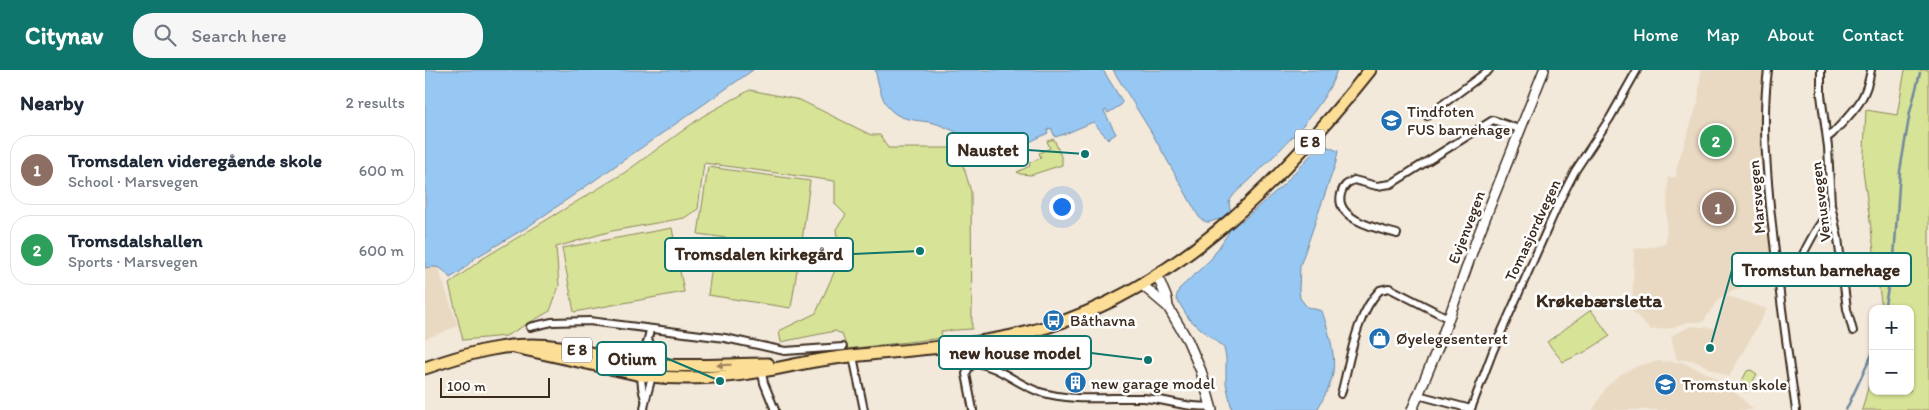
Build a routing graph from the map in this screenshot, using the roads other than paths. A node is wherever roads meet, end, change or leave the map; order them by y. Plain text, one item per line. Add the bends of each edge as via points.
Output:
1 (1370, 70) edge
2 (1489, 70) edge
3 (1544, 70) edge
4 (1637, 70) edge
5 (1768, 70) edge
6 (1821, 70) edge
7 (1871, 70) edge
8 (1427, 116) dead end
9 (1519, 130) junction
10 (1827, 138) junction
11 (1832, 211) junction
12 (1397, 234) dead end
13 (1157, 275) junction
14 (1141, 284) junction
15 (1779, 286) junction
16 (1168, 307) junction
17 (1448, 318) junction
18 (530, 327) dead end
19 (650, 328) junction
20 (1853, 331) dead end
21 (649, 341) junction
22 (843, 347) dead end
23 (853, 356) junction
24 (425, 368) edge
25 (761, 368) junction
26 (647, 370) junction
27 (1341, 394) dead end
28 (1418, 395) junction
29 (645, 399) junction
30 (1212, 408) edge
31 (1471, 409) edge
32 (644, 410) edge
33 (775, 410) edge
34 (864, 410) edge
35 (973, 410) edge
36 (1412, 410) edge
37 (1796, 410) edge

1 - 13 highway, E 8 via 1275,178 1224,225
2 - 8 street
3 - 9 street, Evjenvegen
4 - 31 street, Tomasjordvegen via 1564,191 1493,351
5 - 15 street, Marsvegen via 1765,148
6 - 10 street, Venusvegen
7 - 10 street via 1863,100
9 - 12 street via 1493,120 1391,184 1377,186 1354,180 1345,185 1341,200 1349,214 1372,227
9 - 17 street, Evjenvegen
10 - 11 street, Venusvegen
11 - 15 street via 1787,281
11 - 20 street, Venusvegen
13 - 14 highway, E 8
13 - 16 street
14 - 16 street
14 - 23 highway, E 8 via 1081,314 1025,332 975,342
15 - 37 street, Marsvegen
16 - 30 street via 1196,358
17 - 27 street via 1389,288 1380,290 1356,334
17 - 28 street, Evjenvegen
18 - 19 street via 578,321
19 - 21 street
19 - 22 street via 725,338 785,351
21 - 26 street
21 - 26 street via 644,351
23 - 25 highway, E 8
23 - 34 street
24 - 26 highway, E 8 via 483,350 529,344 559,347
25 - 26 highway, E 8 via 717,376
25 - 33 street via 763,384
26 - 29 street via 642,392
26 - 29 street via 650,386
28 - 31 street
28 - 36 street, Evjenvegen
29 - 32 street
30 - 35 street via 1143,398 1061,396 1030,389 991,367 977,363 971,365 966,374

